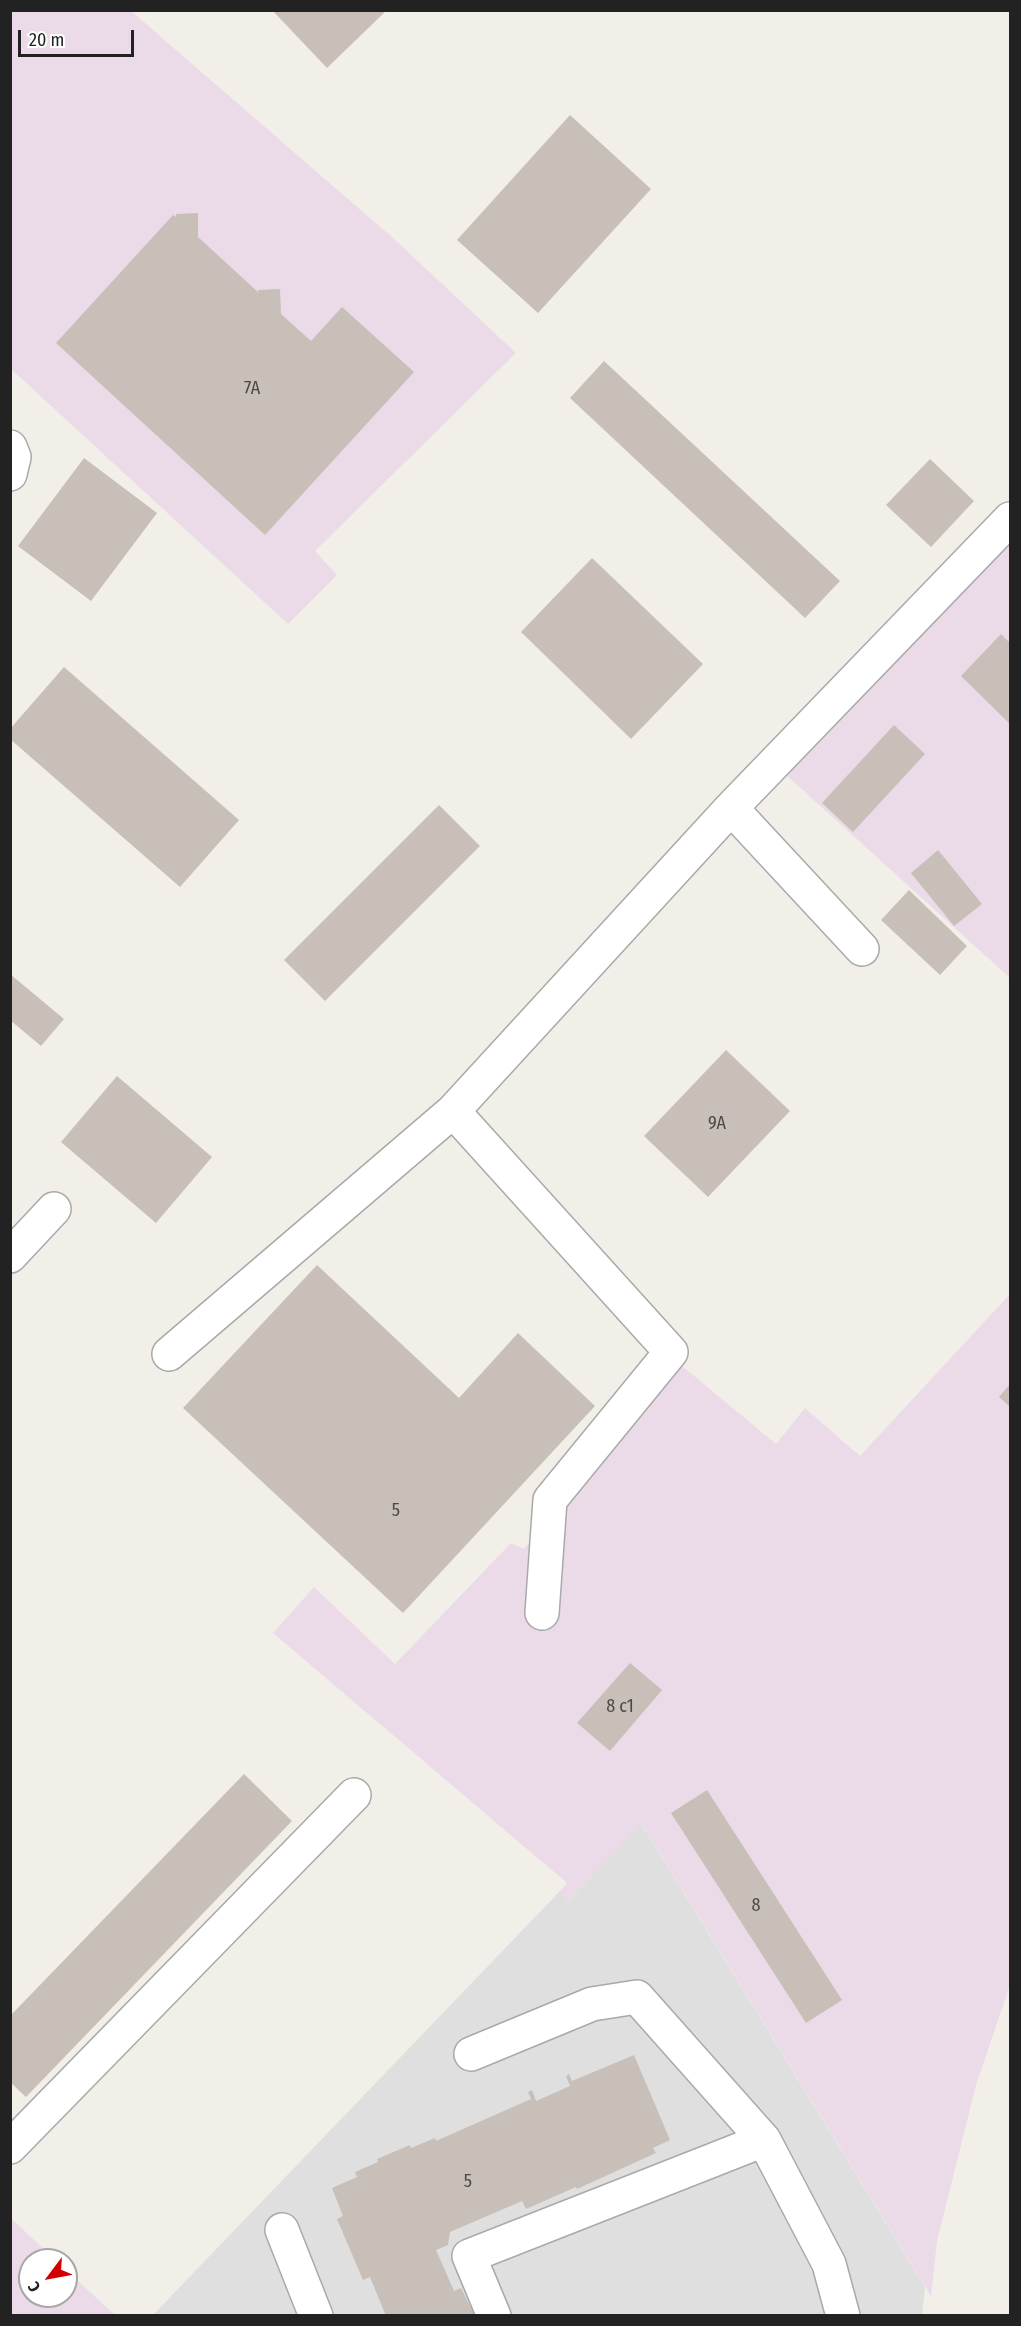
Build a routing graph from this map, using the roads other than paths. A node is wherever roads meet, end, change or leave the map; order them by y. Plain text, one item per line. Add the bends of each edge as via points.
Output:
1 (10, 447) edge
2 (10, 474) edge
3 (1011, 519) edge
4 (731, 808) junction
5 (862, 950) dead end
6 (453, 1111) junction
7 (54, 1209) dead end
8 (10, 1256) edge
9 (169, 1354) dead end
10 (542, 1613) dead end
11 (354, 1795) dead end
12 (471, 2054) dead end
13 (764, 2140) junction
14 (10, 2147) edge
15 (282, 2230) dead end
16 (839, 2314) edge
17 (316, 2316) edge
18 (494, 2316) edge

1 - 2 street via 14,457
3 - 4 street
4 - 5 street
4 - 6 street
6 - 9 street
6 - 10 street via 671,1353 550,1500
7 - 8 street
11 - 14 street
12 - 13 street via 592,2004 637,1996
13 - 16 street via 830,2264
13 - 18 street via 469,2256
15 - 17 street

